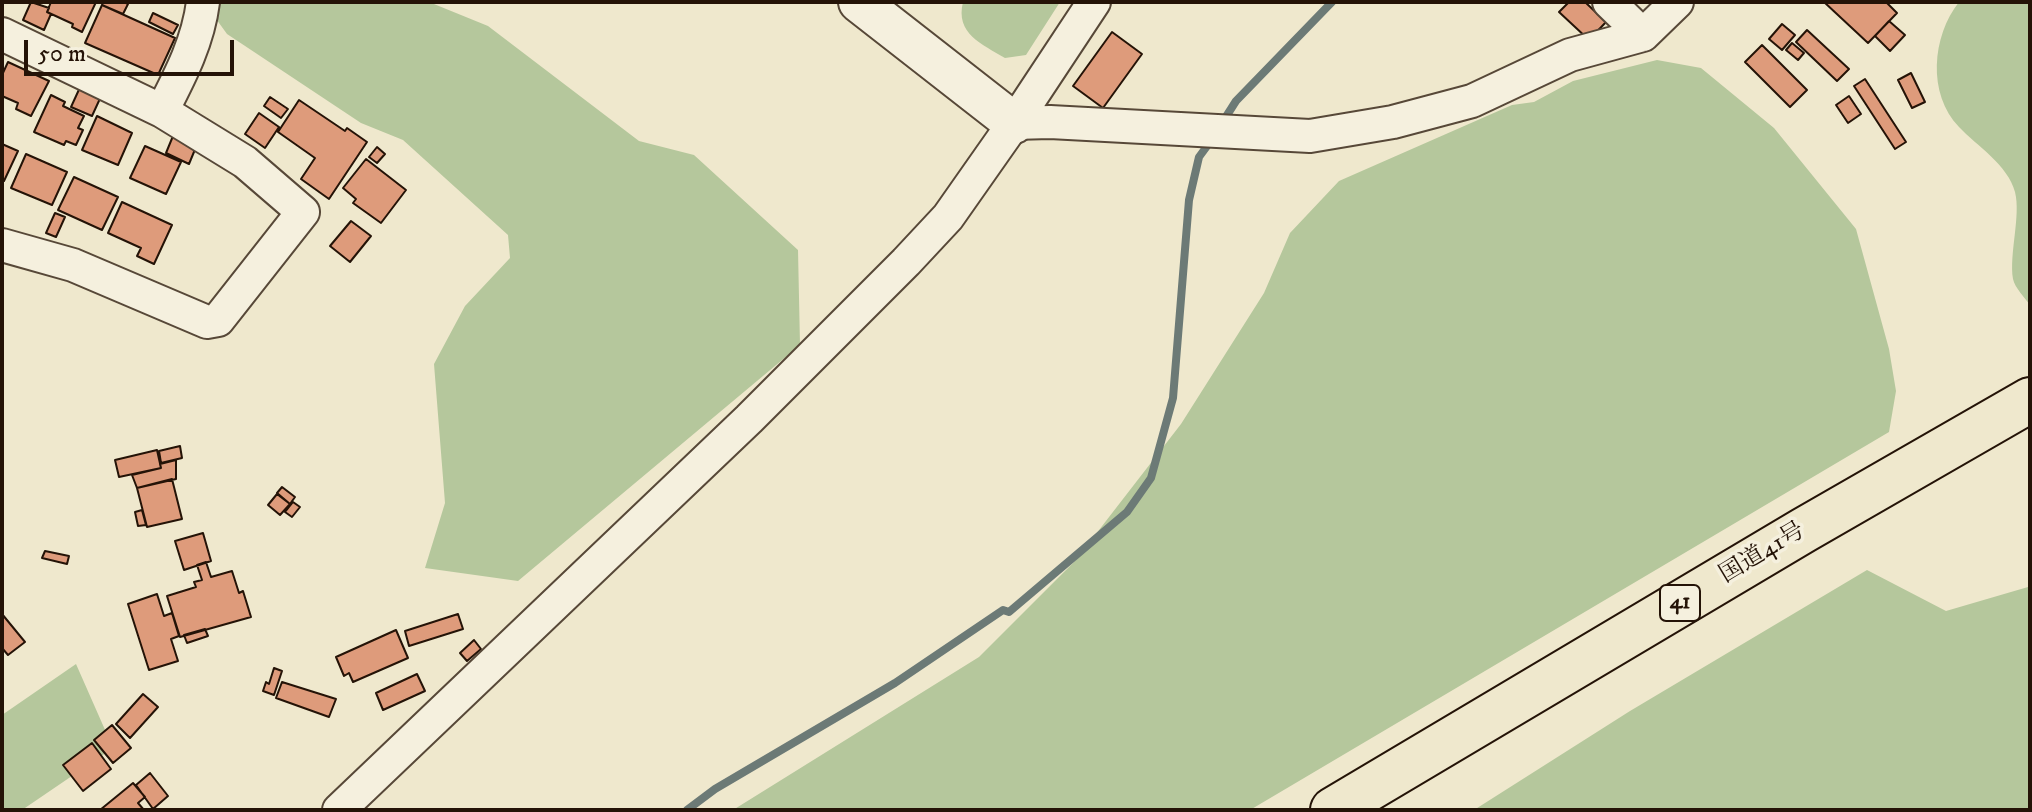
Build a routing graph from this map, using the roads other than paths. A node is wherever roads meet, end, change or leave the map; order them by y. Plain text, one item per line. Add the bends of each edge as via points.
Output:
1 (203, 2) edge
2 (859, 2) edge
3 (1094, 2) edge
4 (1609, 2) edge
5 (1677, 2) edge
6 (2, 34) edge
7 (1643, 35) junction
8 (162, 111) junction
9 (1014, 123) junction
10 (2, 245) edge
11 (2030, 400) edge
12 (2030, 418) edge
13 (339, 810) edge
14 (1333, 810) edge
15 (1361, 810) edge

1 - 8 street via 200,28
2 - 9 street
3 - 9 street
4 - 7 street
5 - 7 street
6 - 8 street
7 - 9 street via 1570,55 1472,101 1310,136
8 - 10 street via 245,162 303,212 218,320 207,322 73,265
9 - 13 street via 948,217 906,262
11 - 14 highway, 国道41号 / 41
12 - 15 highway, 国道41号 / 41

